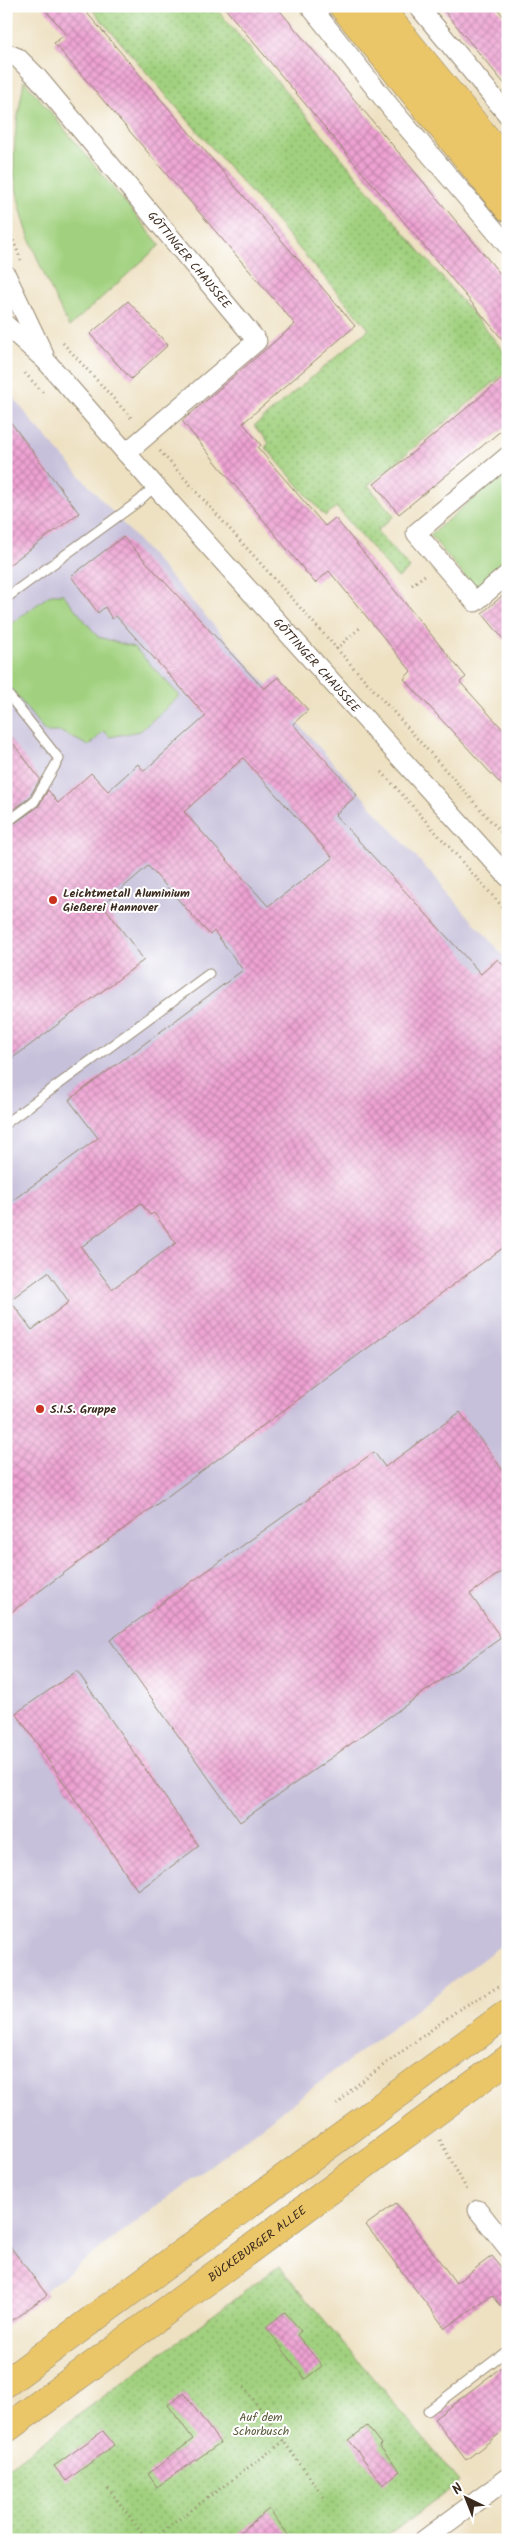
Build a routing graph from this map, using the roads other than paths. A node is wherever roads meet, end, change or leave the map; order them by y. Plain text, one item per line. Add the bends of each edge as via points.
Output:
1 (310, 6) edge
2 (343, 6) edge
3 (378, 6) edge
4 (418, 6) edge
5 (6, 53) edge
6 (417, 98) junction
7 (395, 113) junction
8 (508, 115) edge
9 (508, 165) edge
10 (508, 208) edge
11 (508, 246) edge
12 (6, 275) edge
13 (6, 325) edge
14 (46, 361) junction
15 (126, 453) junction
16 (508, 456) edge
17 (155, 486) junction
18 (508, 574) edge
19 (6, 598) edge
20 (6, 692) edge
21 (6, 823) edge
22 (508, 877) edge
23 (209, 974) dead end
24 (6, 1123) edge
25 (508, 2013) edge
26 (508, 2058) edge
27 (478, 2210) road end
28 (508, 2248) edge
29 (508, 2350) edge
30 (6, 2383) edge
31 (428, 2411) dead end
32 (6, 2429) edge
33 (508, 2478) edge
34 (424, 2540) edge

1 - 7 street
2 - 6 main road
3 - 9 main road
4 - 8 street
5 - 15 street, GÖTTINGER CHAUSSEE via 18,58 37,77 257,341
6 - 7 street
6 - 10 main road
7 - 11 street
12 - 14 street, GÖTTINGER CHAUSSEE
13 - 14 street, GÖTTINGER CHAUSSEE
14 - 15 street, GÖTTINGER CHAUSSEE
15 - 17 street, GÖTTINGER CHAUSSEE
16 - 18 street via 416,533 475,602
17 - 19 lane
17 - 22 street, GÖTTINGER CHAUSSEE
20 - 21 lane via 59,759 34,802
23 - 24 lane
25 - 30 main road
26 - 32 main road, BÜCKEBURGER ALLEE
27 - 28 street
29 - 31 lane
33 - 34 street

